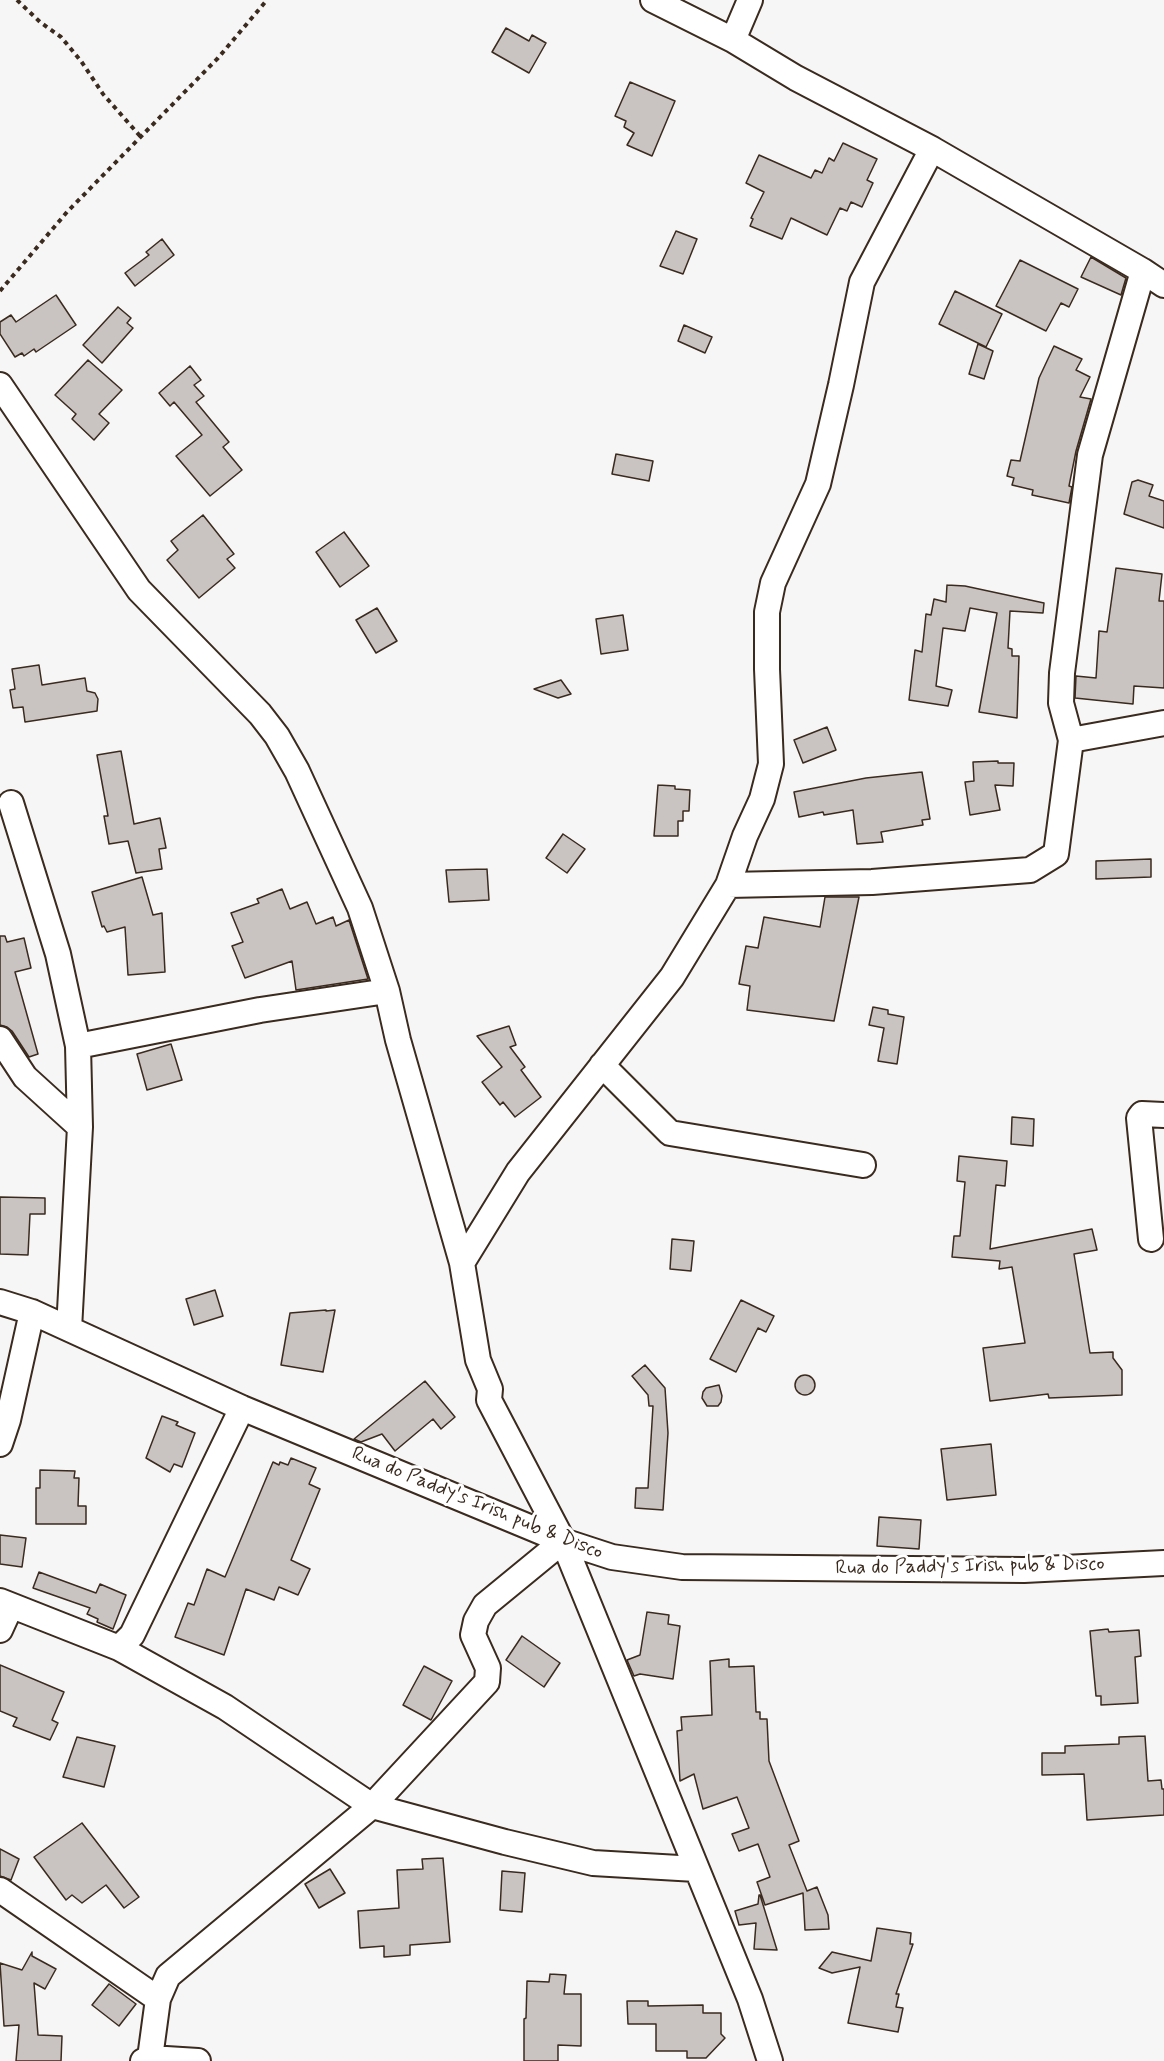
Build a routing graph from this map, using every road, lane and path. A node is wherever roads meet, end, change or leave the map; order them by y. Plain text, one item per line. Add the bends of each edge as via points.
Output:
1 (17, 0) edge
2 (267, 0) edge
3 (653, 0) edge
4 (750, 0) edge
5 (733, 40) junction
6 (140, 136) junction
7 (932, 149) junction
8 (1143, 271) junction
9 (1164, 285) edge
10 (0, 291) edge
11 (0, 385) edge
12 (1164, 723) edge
13 (1071, 740) junction
14 (11, 803) dead end
15 (728, 885) junction
16 (387, 991) junction
17 (0, 1039) edge
18 (78, 1046) junction
19 (602, 1065) junction
20 (1164, 1115) edge
21 (80, 1127) junction
22 (863, 1165) dead end
23 (1151, 1239) dead end
24 (462, 1263) junction
25 (0, 1302) edge
26 (32, 1312) junction
27 (69, 1329) junction
28 (242, 1408) junction
29 (0, 1444) edge
30 (563, 1541) junction
31 (1164, 1563) edge
32 (5, 1604) edge
33 (0, 1630) edge
34 (119, 1648) junction
35 (372, 1806) junction
36 (696, 1869) junction
37 (0, 1890) edge
38 (158, 1999) junction
39 (146, 2059) edge
40 (198, 2061) edge
41 (770, 2061) edge

1 - 6 path via 61,37
2 - 6 path via 218,58
3 - 5 street
4 - 5 street
5 - 7 street via 796,78
6 - 10 path via 67,212
7 - 8 street
7 - 15 street via 862,282 818,484 773,583 767,612 771,764 762,799
8 - 9 street
8 - 13 street via 1090,455 1062,673 1061,703
11 - 16 street via 139,590 277,736 360,908
12 - 13 street
13 - 15 street via 1056,854 1030,870 872,882
14 - 18 street via 58,954
15 - 19 street via 672,976
16 - 18 street via 260,1010
16 - 24 street
17 - 21 street via 25,1077
18 - 21 street
19 - 22 street via 670,1133
19 - 24 street via 518,1172
20 - 23 street via 1142,1114 1139,1118
21 - 27 street
24 - 30 street via 478,1360 489,1400
25 - 26 street, Rua do Paddy's Irish pub & Disco
26 - 27 street, Rua do Paddy's Irish pub & Disco
26 - 29 street
27 - 28 street, Rua do Paddy's Irish pub & Disco
28 - 30 street, Rua do Paddy's Irish pub & Disco
28 - 34 street via 132,1635
30 - 31 street, Rua do Paddy's Irish pub & Disco via 612,1557 682,1567 1024,1570
30 - 35 street via 485,1605 473,1635 488,1668 487,1682
30 - 36 street
32 - 33 street
32 - 34 street
34 - 35 street via 225,1707
35 - 36 street via 593,1863
35 - 38 street via 168,1976
36 - 41 street via 750,1999
37 - 38 street
38 - 39 street
39 - 40 street

